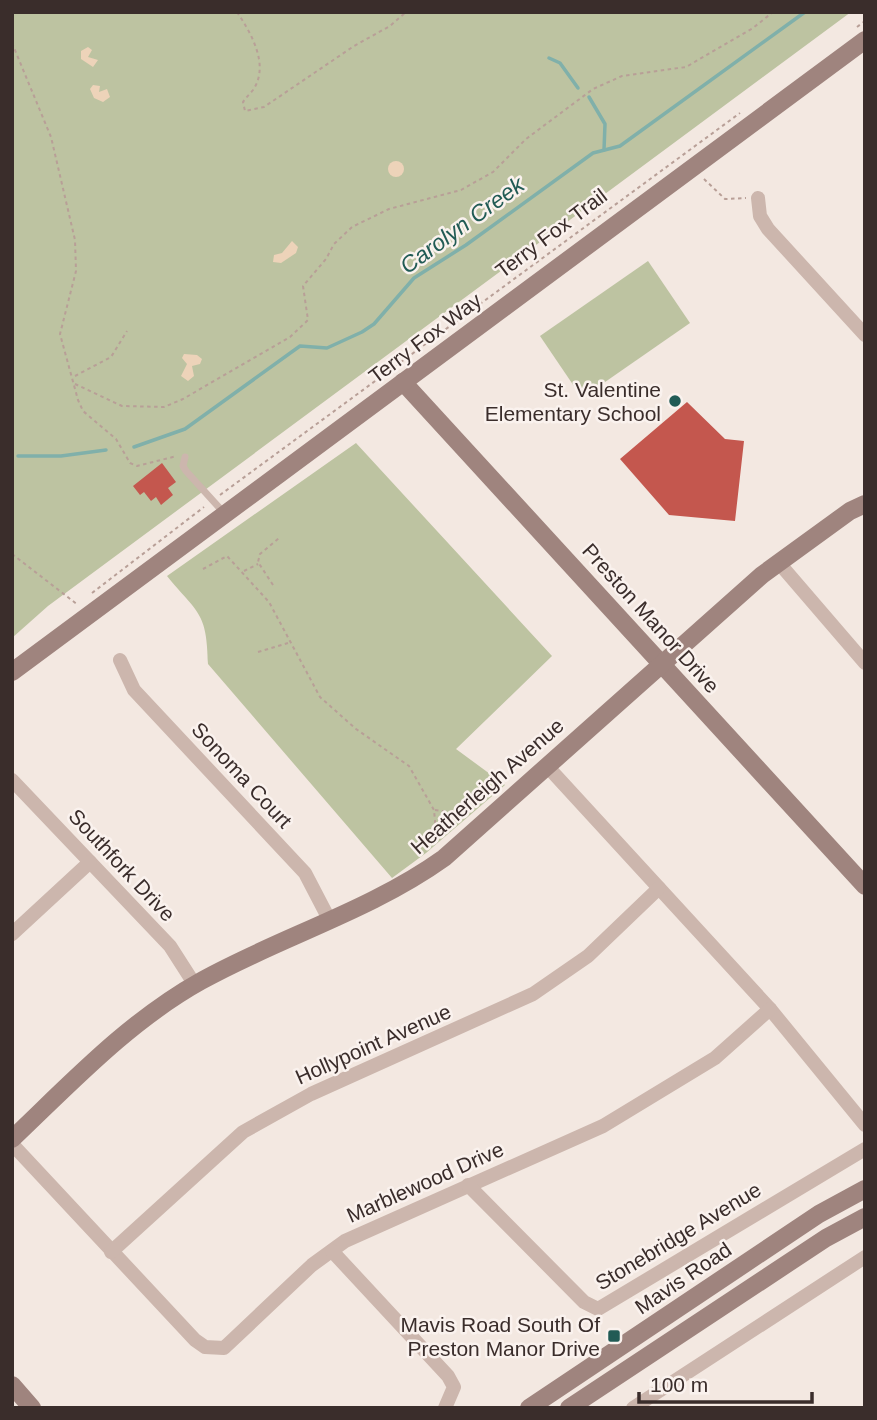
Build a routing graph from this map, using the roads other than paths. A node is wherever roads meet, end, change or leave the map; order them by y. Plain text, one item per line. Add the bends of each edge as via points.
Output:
1 (865, 40) edge
2 (758, 198) road end
3 (865, 335) edge
4 (403, 382) junction
5 (185, 457) road end
6 (865, 504) edge
7 (226, 515) junction
8 (779, 563) junction
9 (120, 660) dead end
10 (865, 663) edge
11 (661, 664) junction
12 (12, 672) edge
13 (547, 766) junction
14 (12, 780) edge
15 (90, 862) junction
16 (865, 886) edge
17 (660, 888) junction
18 (330, 921) junction
19 (12, 934) edge
20 (195, 985) junction
21 (770, 1009) junction
22 (865, 1125) edge
23 (12, 1139) edge
24 (12, 1144) edge
25 (865, 1149) edge
26 (468, 1185) junction
27 (865, 1189) edge
28 (865, 1217) edge
29 (111, 1251) junction
30 (332, 1251) junction
31 (865, 1257) edge
32 (12, 1385) edge
33 (32, 1408) edge
34 (445, 1408) edge
35 (529, 1408) edge
36 (569, 1408) edge
37 (633, 1408) edge

1 - 4 street, Terry Fox Way
2 - 3 street via 760,216 768,229
4 - 7 street, Terry Fox Way
4 - 11 street, Preston Manor Drive
5 - 7 lane via 186,471
6 - 8 street, Heatherleigh Avenue
7 - 12 street, Terry Fox Way
8 - 10 street
8 - 11 street, Heatherleigh Avenue
9 - 18 street, Sonoma Court via 134,690 305,873
11 - 13 street, Heatherleigh Avenue
11 - 16 street, Preston Manor Drive
13 - 17 street
13 - 18 street, Heatherleigh Avenue via 444,858
14 - 15 street, Southfork Drive
15 - 19 street
15 - 20 street, Southfork Drive via 170,946
17 - 21 street
17 - 29 street, Hollypoint Avenue via 588,956 533,994 311,1094 243,1132
18 - 20 street, Heatherleigh Avenue
20 - 23 street, Heatherleigh Avenue via 120,1038
21 - 22 street
21 - 26 street, Marblewood Drive via 715,1058 630,1111
24 - 29 street, Marblewood Drive
25 - 26 street, Stonebridge Avenue via 598,1309 584,1302
26 - 30 street, Marblewood Drive via 370,1227
27 - 35 street, Mavis Road via 819,1214
28 - 36 street via 826,1238
29 - 30 street, Marblewood Drive via 200,1344 218,1349 232,1342
30 - 34 street via 448,1376 454,1387
31 - 37 street
32 - 33 street

